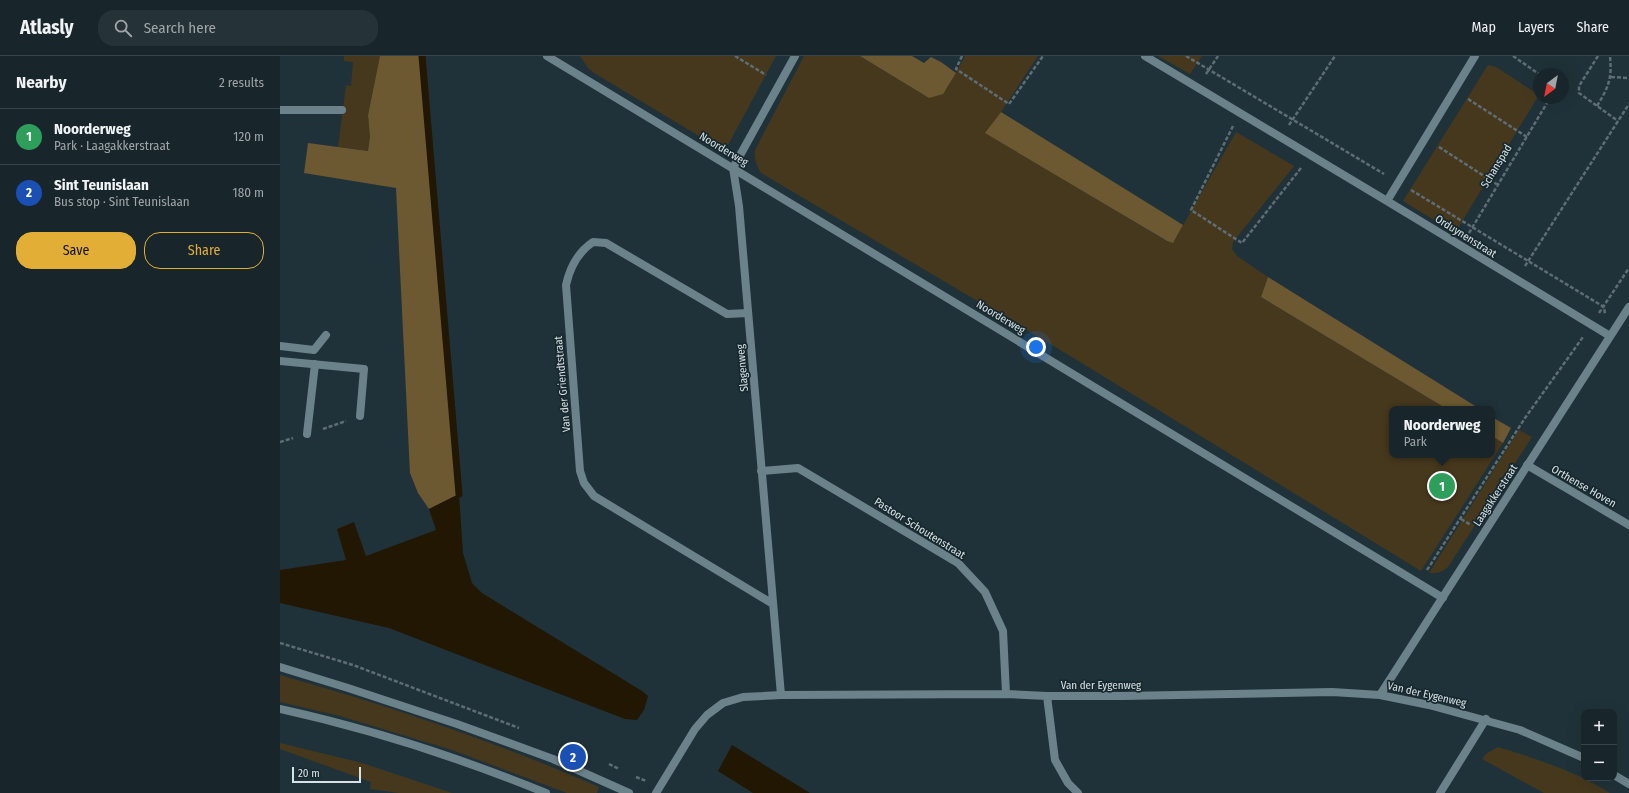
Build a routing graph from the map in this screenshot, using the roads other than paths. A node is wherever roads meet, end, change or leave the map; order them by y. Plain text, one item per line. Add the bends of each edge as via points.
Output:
1 (547, 56) edge
2 (795, 56) edge
3 (1145, 56) edge
4 (1474, 56) edge
5 (280, 110) edge
6 (342, 110) dead end
7 (733, 168) junction
8 (1387, 200) junction
9 (1629, 308) edge
10 (748, 313) junction
11 (326, 335) dead end
12 (1610, 336) junction
13 (280, 346) edge
14 (280, 361) edge
15 (315, 364) junction
16 (360, 416) dead end
17 (307, 434) dead end
18 (1527, 466) junction
19 (761, 470) junction
20 (1629, 525) edge
21 (1443, 598) junction
22 (773, 604) junction
23 (280, 668) edge
24 (1006, 694) junction
25 (781, 695) junction
26 (1380, 695) junction
27 (1047, 696) junction
28 (280, 709) edge
29 (1486, 719) junction
30 (1581, 757) edge
31 (1617, 777) edge
32 (1629, 784) edge
33 (546, 793) edge
34 (629, 793) edge
35 (656, 793) edge
36 (1078, 793) edge
37 (1440, 793) edge

1 - 7 street, Noorderweg
2 - 7 street
3 - 8 street, Orduynenstraat
4 - 8 street
5 - 6 street
7 - 10 street, Slagenweg via 739,206
7 - 21 street, Noorderweg
8 - 12 street, Orduynenstraat
9 - 12 street, Laagakkerstraat
10 - 19 street, Slagenweg
10 - 22 street, Van der Griendtstraat via 727,314 606,243 593,242 583,249 569,271 566,285 580,471 584,483 594,496
11 - 13 street via 314,350
12 - 18 street, Laagakkerstraat
14 - 15 street
15 - 16 street via 364,369
15 - 17 street
18 - 20 street, Orthense Hoven
18 - 21 street, Laagakkerstraat
19 - 22 street, Slagenweg
19 - 24 street, Pastoor Schoutenstraat via 798,468 958,563 985,592 1003,631
21 - 26 street, Laagakkerstraat
22 - 25 street, Slagenweg
23 - 34 street via 457,724 553,759
24 - 25 street, Van der Eygenweg
24 - 27 street, Van der Eygenweg
25 - 35 street, Van der Eygenweg via 743,697 723,703 707,715 695,729
26 - 27 street, Van der Eygenweg via 1332,692
26 - 29 street, Van der Eygenweg
27 - 36 street via 1055,760 1068,783
28 - 33 street via 338,722 442,755
29 - 30 street, Van der Eygenweg via 1520,730
29 - 37 street
31 - 32 street

